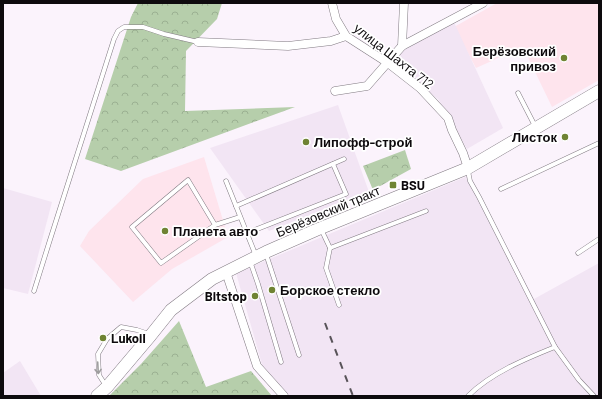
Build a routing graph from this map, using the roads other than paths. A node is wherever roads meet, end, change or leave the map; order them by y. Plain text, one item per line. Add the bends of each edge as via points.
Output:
1 (332, 3) edge
2 (404, 3) edge
3 (483, 3) edge
4 (346, 36) junction
5 (198, 42) joint
6 (402, 46) junction
7 (388, 63) junction
8 (335, 91) dead end
9 (599, 91) edge
10 (518, 93) dead end
11 (536, 128) junction
12 (599, 144) edge
13 (344, 159) dead end
14 (333, 164) junction
15 (468, 168) junction
16 (226, 182) dead end
17 (501, 189) dead end
18 (236, 206) junction
19 (426, 211) dead end
20 (240, 217) junction
21 (215, 225) junction
22 (321, 228) junction
23 (247, 233) junction
24 (599, 239) edge
25 (330, 248) junction
26 (578, 253) dead end
27 (257, 256) junction
28 (226, 272) junction
29 (34, 291) dead end
30 (339, 305) dead end
31 (151, 335) junction
32 (555, 347) junction
33 (299, 355) dead end
34 (281, 362) dead end
35 (107, 387) junction
36 (97, 396) edge
37 (284, 396) edge
38 (468, 396) edge
39 (594, 396) edge

1 - 4 street, улица Шахта 712 via 336,19
2 - 6 street
3 - 6 street
4 - 5 street via 331,41 288,46
4 - 7 street, улица Шахта 712
5 - 29 lane via 143,27 124,27 118,31
6 - 7 street
7 - 8 street via 367,86
7 - 15 street, улица Шахта 712 via 420,88 448,118
9 - 11 main road, Берёзовский тракт
10 - 11 lane
11 - 15 main road, Берёзовский тракт
12 - 17 lane
13 - 14 lane
14 - 18 lane
14 - 23 lane via 346,194
15 - 22 main road, Берёзовский тракт
15 - 32 lane via 470,181
16 - 18 lane
18 - 20 lane
19 - 25 lane
20 - 21 lane
20 - 23 lane
21 - 21 lane via 161,264 132,227 188,180
22 - 25 lane
22 - 27 main road, Берёзовский тракт
23 - 27 lane
24 - 26 lane
25 - 30 lane via 326,268
27 - 28 main road, Берёзовский тракт
27 - 33 lane via 275,277
27 - 34 lane via 258,284
28 - 31 main road, Берёзовский тракт via 212,279 171,310
28 - 37 street via 257,366
31 - 35 main road, Берёзовский тракт
31 -> 35 lane via 121,327 107,339 98,354 99,375
32 - 38 lane via 518,362 478,386
32 - 39 lane
35 - 36 main road, Берёзовский тракт

